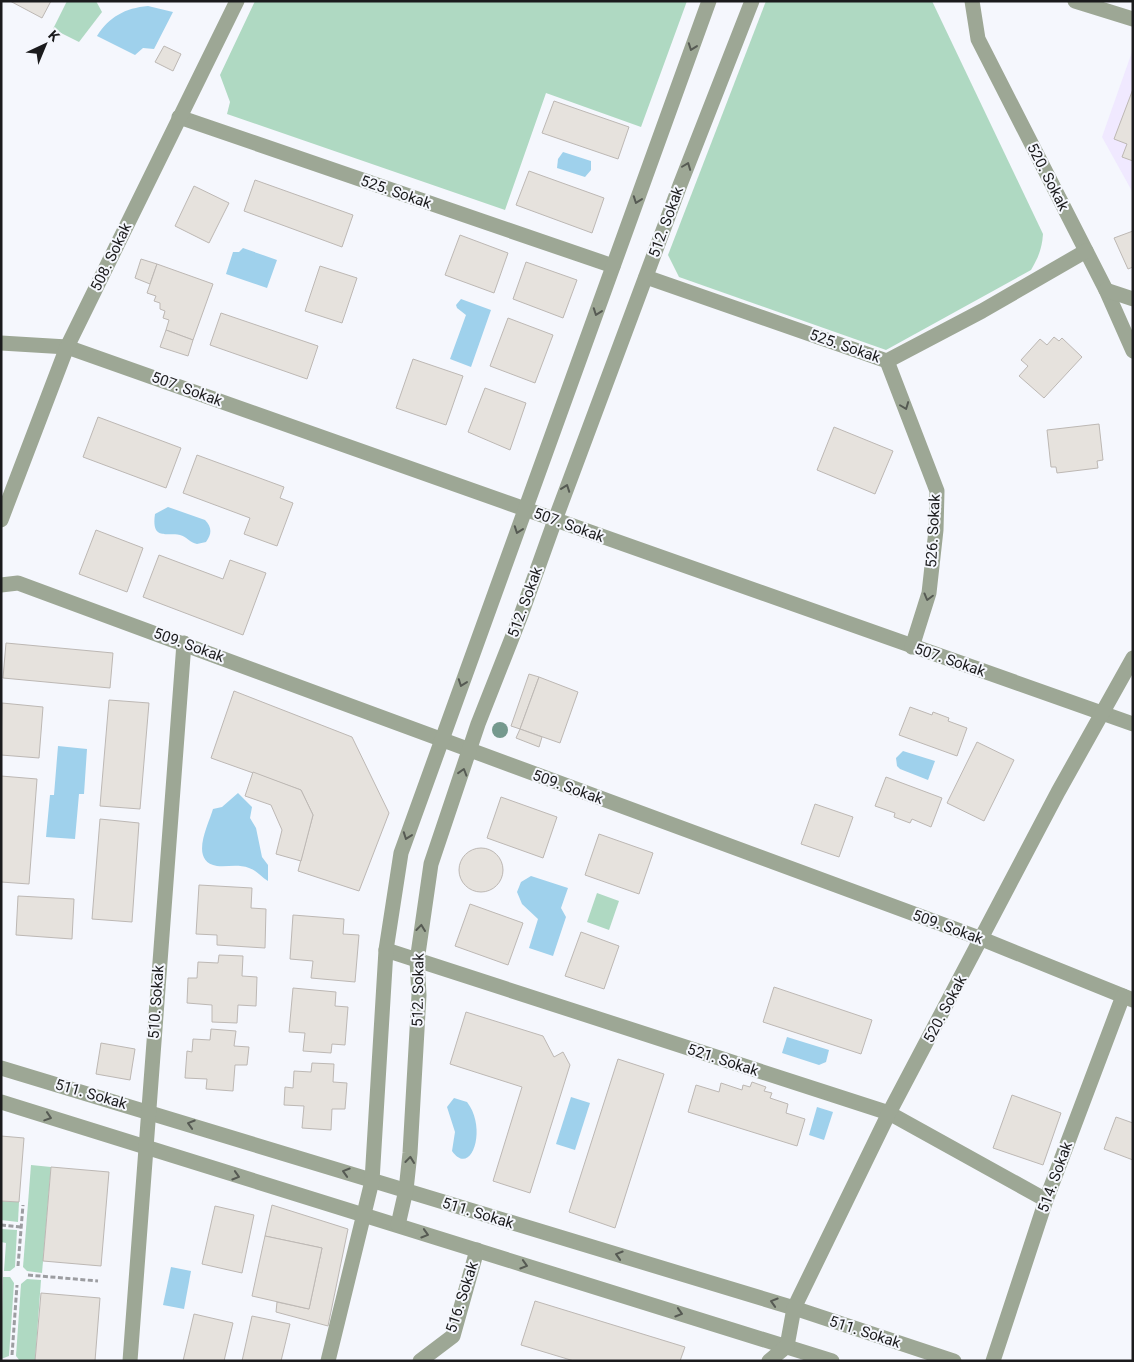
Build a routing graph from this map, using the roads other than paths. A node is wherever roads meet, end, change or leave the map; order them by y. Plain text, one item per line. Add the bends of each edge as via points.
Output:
1 (237, 1) edge
2 (709, 1) edge
3 (752, 1) edge
4 (972, 1) edge
5 (1075, 1) edge
6 (1133, 19) edge
7 (180, 117) junction
8 (1086, 251) junction
9 (613, 266) junction
10 (646, 278) junction
11 (1106, 290) junction
12 (1133, 299) edge
13 (1, 343) edge
14 (67, 346) junction
15 (1133, 351) edge
16 (888, 361) junction
17 (526, 509) junction
18 (1, 520) edge
19 (555, 520) junction
20 (1, 585) edge
21 (184, 643) junction
22 (912, 646) junction
23 (1133, 658) edge
24 (1102, 713) junction
25 (1133, 724) edge
26 (442, 740) junction
27 (469, 751) junction
28 (982, 939) junction
29 (386, 950) junction
30 (417, 960) junction
31 (1128, 998) edge
32 (1, 1068) edge
33 (1, 1102) edge
34 (148, 1111) junction
35 (889, 1114) junction
36 (145, 1148) junction
37 (372, 1180) junction
38 (406, 1190) junction
39 (1046, 1200) junction
40 (363, 1215) junction
41 (398, 1225) junction
42 (477, 1250) junction
43 (794, 1308) junction
44 (787, 1346) junction
45 (130, 1361) edge
46 (328, 1361) edge
47 (420, 1361) edge
48 (769, 1361) edge
49 (832, 1361) edge
50 (954, 1361) edge
51 (993, 1361) edge

1 - 7 street, 508. Sokak
2 -> 9 street, 512. Sokak
10 -> 3 street, 512. Sokak
4 - 8 street, 520. Sokak via 978,39
5 - 6 street
7 - 9 street, 525. Sokak
7 - 14 street, 508. Sokak
8 - 11 street, 520. Sokak
8 - 16 street, 525. Sokak
9 -> 17 street, 512. Sokak
10 - 16 street, 525. Sokak
19 -> 10 street, 512. Sokak
11 - 12 street
11 - 15 street, 520. Sokak
13 - 14 street, 507. Sokak
14 - 17 street, 507. Sokak
14 - 18 street, 508. Sokak
16 -> 22 street, 526. Sokak via 937,491 929,593
17 - 19 street, 507. Sokak
17 -> 26 street, 512. Sokak
19 - 22 street, 507. Sokak
19 - 27 street, 512. Sokak
20 - 21 street, 509. Sokak via 18,583
21 - 26 street, 509. Sokak
21 - 34 street, 510. Sokak
22 - 24 street, 507. Sokak
23 - 24 street, 520. Sokak
24 - 25 street, 507. Sokak
24 - 28 street, 520. Sokak
26 - 27 street, 509. Sokak
26 -> 29 street, 512. Sokak via 401,852
27 - 28 street, 509. Sokak
30 -> 27 street, 512. Sokak via 431,864
28 - 31 street, 509. Sokak
28 - 35 street, 520. Sokak
29 - 30 street, 521. Sokak
29 - 37 street, 512. Sokak
30 - 35 street, 521. Sokak
38 -> 30 street, 512. Sokak via 418,1024
31 - 39 street, 514. Sokak
32 - 34 street, 511. Sokak
33 -> 36 street
34 - 36 street, 510. Sokak
37 -> 34 street, 511. Sokak
35 - 39 street, 521. Sokak
35 - 43 street, 520. Sokak
36 -> 40 street
36 - 45 street, 510. Sokak
37 - 38 street, 511. Sokak
37 - 40 street, 512. Sokak
38 - 41 street, 512. Sokak
43 -> 38 street, 511. Sokak
39 - 51 street, 514. Sokak
40 - 41 street
40 - 46 street, 512. Sokak
41 -> 42 street
42 -> 44 street
42 - 47 street, 516. Sokak via 453,1336
43 - 44 street, 520. Sokak
43 - 50 street, 511. Sokak
44 - 48 street
44 - 49 street

